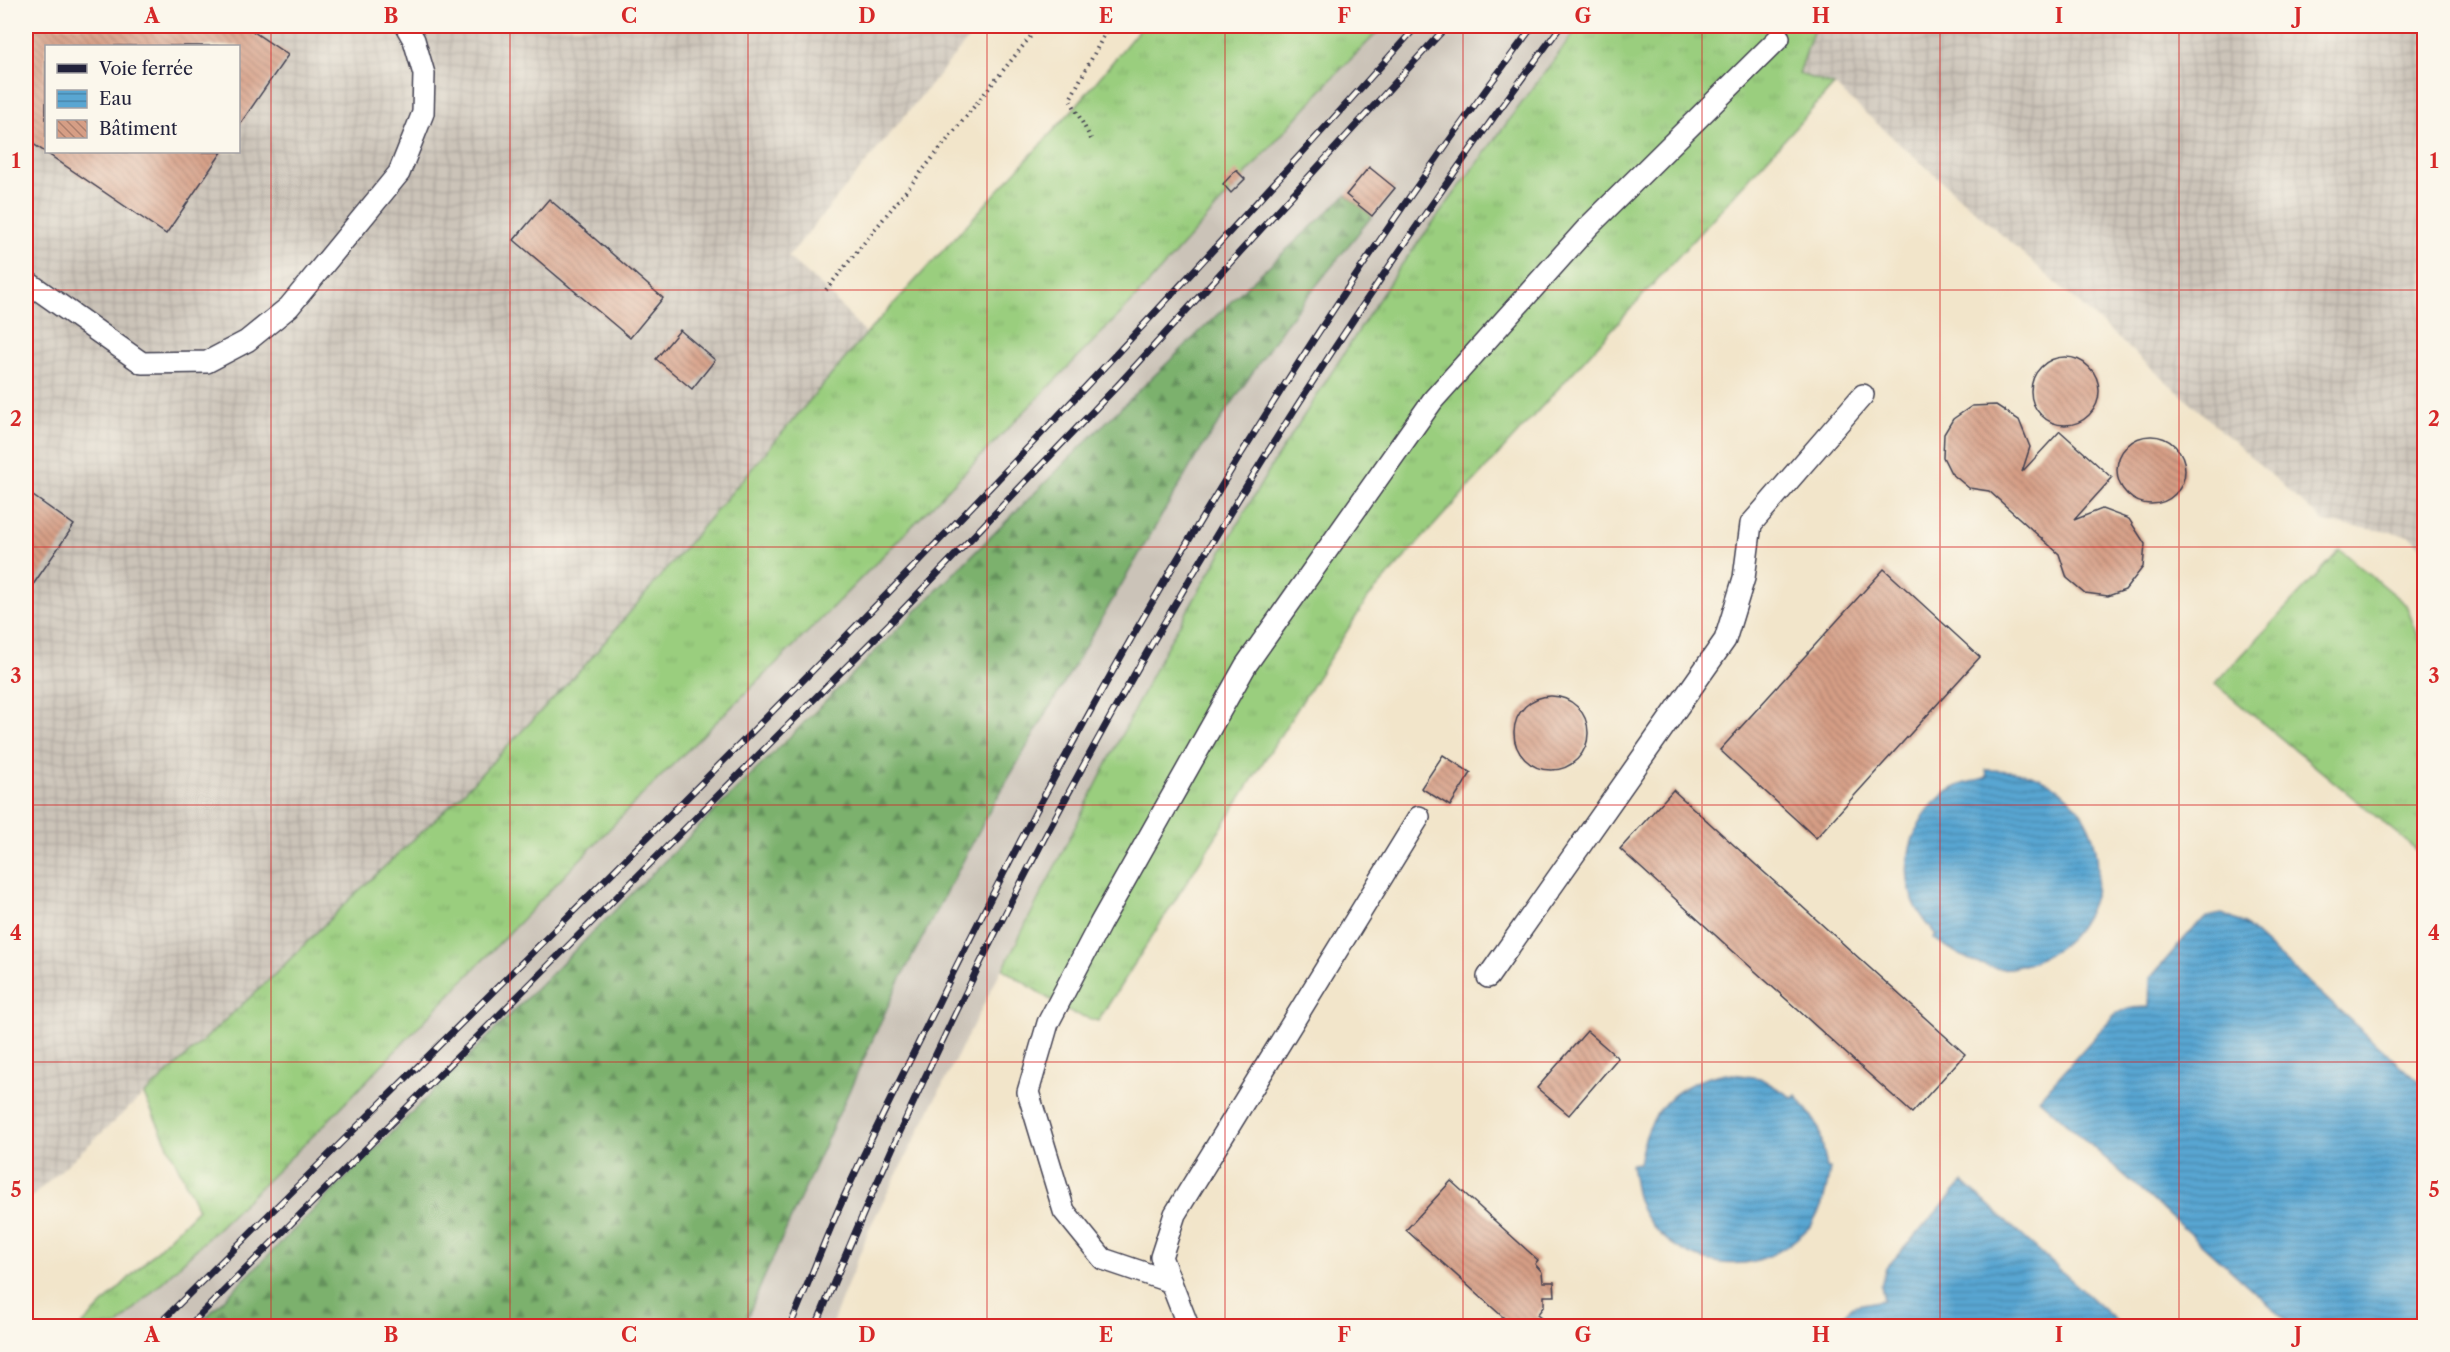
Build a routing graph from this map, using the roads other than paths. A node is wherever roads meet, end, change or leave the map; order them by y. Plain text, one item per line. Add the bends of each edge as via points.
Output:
1 (406, 26) edge
2 (1779, 38) dead end
3 (26, 281) edge
4 (1863, 395) dead end
5 (1419, 817) dead end
6 (1488, 977) dead end
7 (1171, 1282) junction
8 (1188, 1326) edge

1 - 3 lane via 424,74 423,113 399,173 289,307 247,341 207,362 142,363
2 - 7 lane via 1588,226 1433,400 1246,665 1048,1023 1028,1092 1064,1211 1103,1259
4 - 6 lane via 1751,524 1744,578 1725,640
5 - 7 lane via 1175,1214 1161,1257
7 - 8 lane

